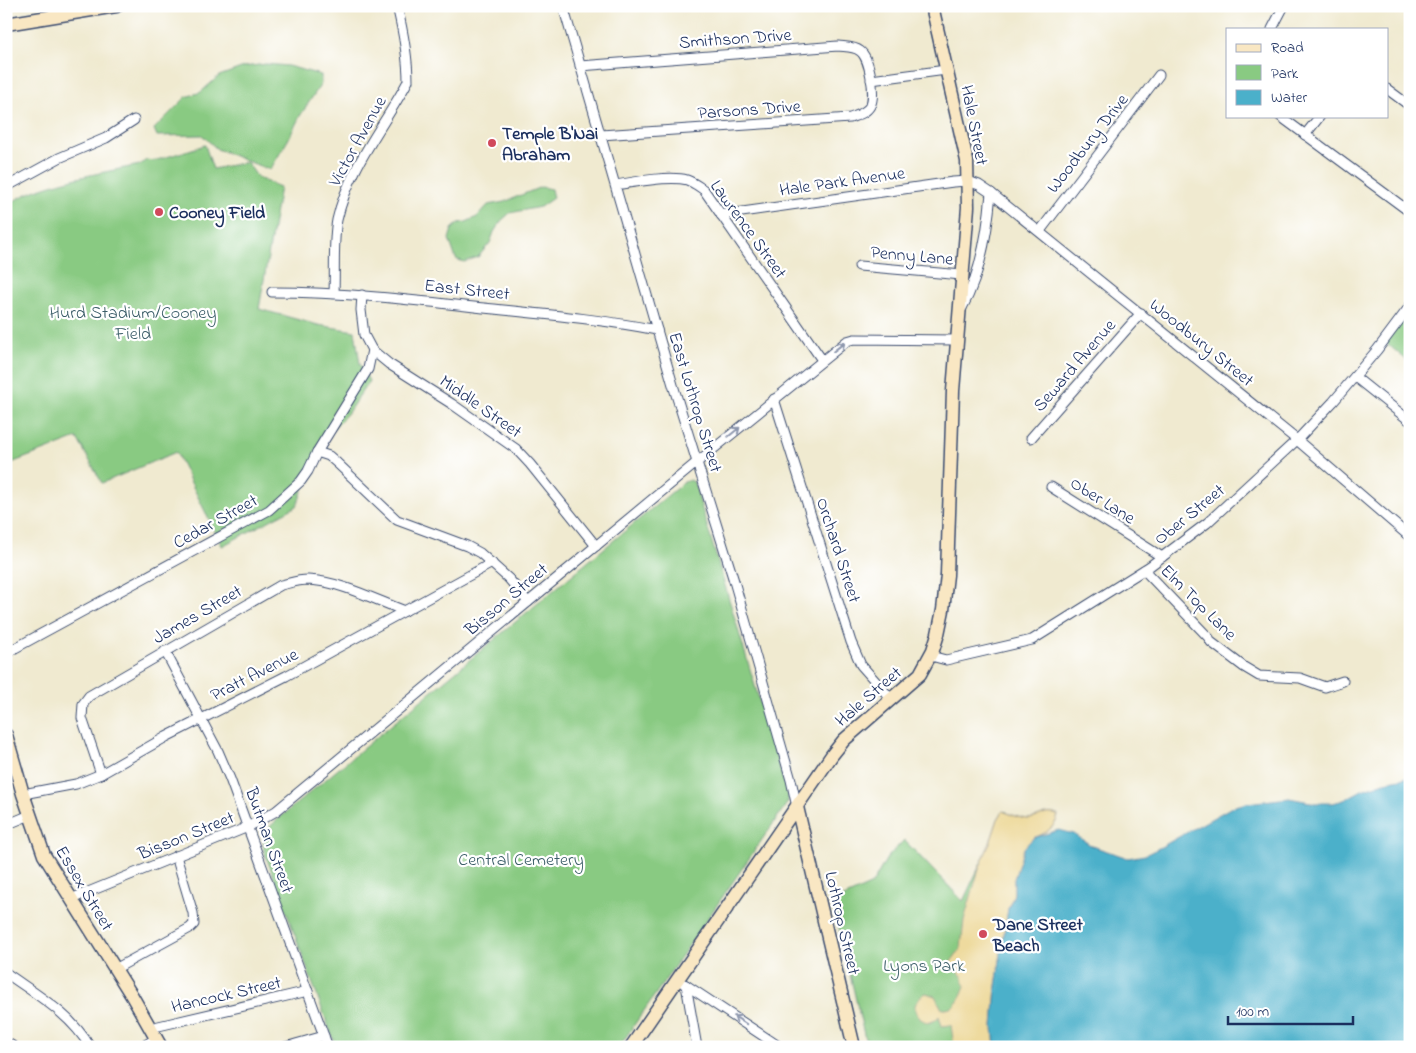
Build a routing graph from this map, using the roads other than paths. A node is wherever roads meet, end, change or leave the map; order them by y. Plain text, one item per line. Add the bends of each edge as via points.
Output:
1 (116, 6) edge
2 (397, 6) edge
3 (563, 6) edge
4 (932, 6) edge
5 (1284, 6) edge
6 (6, 24) edge
7 (1273, 28) edge
8 (580, 66) junction
9 (946, 70) junction
10 (1159, 76) dead end
11 (871, 80) junction
12 (1388, 90) edge
13 (1410, 106) edge
14 (1283, 118) edge
15 (1318, 118) edge
16 (134, 120) dead end
17 (601, 135) junction
18 (1305, 135) junction
19 (968, 182) junction
20 (616, 184) junction
21 (6, 187) edge
22 (991, 192) junction
23 (1410, 212) edge
24 (721, 215) junction
25 (1040, 231) junction
26 (859, 266) dead end
27 (962, 275) junction
28 (272, 292) dead end
29 (334, 293) junction
30 (362, 295) junction
31 (1410, 306) edge
32 (959, 313) junction
33 (1141, 313) junction
34 (657, 330) junction
35 (956, 340) junction
36 (372, 350) junction
37 (822, 360) junction
38 (1355, 377) junction
39 (774, 399) junction
40 (1410, 421) edge
41 (1032, 438) dead end
42 (1297, 440) junction
43 (317, 452) junction
44 (696, 463) junction
45 (1052, 487) dead end
46 (1410, 537) edge
47 (596, 546) junction
48 (1162, 557) junction
49 (492, 564) junction
50 (1144, 570) junction
51 (528, 602) junction
52 (405, 611) junction
53 (165, 651) junction
54 (6, 653) edge
55 (931, 656) junction
56 (1343, 682) dead end
57 (892, 700) junction
58 (201, 720) junction
59 (6, 735) edge
60 (101, 774) junction
61 (23, 794) junction
62 (797, 807) junction
63 (30, 815) junction
64 (6, 825) edge
65 (248, 827) junction
66 (176, 856) junction
67 (71, 899) junction
68 (115, 969) junction
69 (6, 973) edge
70 (682, 981) junction
71 (308, 992) junction
72 (324, 1036) junction
73 (156, 1038) edge
74 (6, 1042) edge
75 (14, 1047) edge
76 (90, 1047) edge
77 (141, 1047) edge
78 (285, 1047) edge
79 (328, 1047) edge
80 (630, 1047) edge
81 (697, 1047) edge
82 (780, 1047) edge
83 (854, 1047) edge

1 - 6 main road
2 - 29 street, Victor Avenue via 404,36 408,81 343,197 337,223
3 - 8 street, East Lothrop Street
4 - 9 main road, Hale Street
5 - 7 street
8 - 11 street, Smithson Drive via 838,46 854,48 866,57
8 - 17 street, East Lothrop Street
9 - 11 street
9 - 19 main road, Hale Street via 967,161
10 - 25 street, Woodbury Drive
11 - 17 street, Parsons Drive via 873,98 870,106 864,113 850,118
12 - 13 street
14 - 18 street
15 - 18 street
16 - 21 street via 106,138 59,158
17 - 20 street, East Lothrop Street
18 - 23 street
19 - 22 street, Woodbury Street
19 - 24 street, Hale Park Avenue via 947,182
19 - 27 main road, Hale Street
20 - 24 street, Lawrence Street via 685,179 704,190
20 - 34 street, East Lothrop Street
22 - 25 street, Woodbury Street
22 - 32 street, Hale Street via 990,213 971,292
24 - 37 street, Lawrence Street
25 - 33 street, Woodbury Street
26 - 27 street, Penny Lane
27 - 32 main road, Hale Street
28 - 29 street, East Street
29 - 30 street, East Street
30 - 34 street, East Street via 610,321
30 - 36 street via 364,335
31 - 38 street, Ober Street
32 - 35 main road, Hale Street
33 - 41 street, Seward Avenue
33 - 42 street, Woodbury Street
34 - 44 street, East Lothrop Street
37 -> 35 street, Bisson Street via 854,339
35 - 55 main road, Hale Street via 947,575 943,610
36 - 43 street, Cedar Street via 368,369
36 - 47 street, Middle Street via 516,449
37 - 39 street, Bisson Street
38 - 40 street
38 - 42 street, Ober Street
44 -> 39 street, Bisson Street
39 - 57 street, Orchard Street via 851,642 861,664
42 - 46 street, Woodbury Street
42 - 48 street, Ober Street via 1207,523
43 - 49 street via 329,456 397,520 467,546
43 - 54 street, Cedar Street via 301,481 269,510
44 - 47 street, Bisson Street
44 - 62 street, East Lothrop Street via 734,581
45 - 48 street, Ober Lane
47 - 51 street, Bisson Street
48 - 50 street, Ober Street
49 - 51 street
49 - 52 street, Pratt Avenue
50 - 55 street, Ober Street via 1032,640 946,660
50 - 56 street, Elm Top Lane via 1212,642 1244,667 1260,676 1300,678 1325,687
51 - 65 street, Bisson Street via 276,811
52 - 53 street, James Street via 322,581 296,581 281,585
52 - 58 street, Pratt Avenue
53 - 58 street, Butman Street
53 - 60 street, James Street via 102,687 83,704 82,718
55 - 57 main road, Hale Street via 920,674
57 - 62 main road, Hale Street via 844,740
58 - 60 street, Pratt Avenue
58 - 65 street, Butman Street via 218,750
59 - 61 main road, Essex Street
60 - 61 street, Pratt Avenue via 76,784
61 - 63 main road, Essex Street
62 - 70 main road, Hale Street
62 - 83 main road, Lothrop Street
63 - 64 street
63 - 67 main road, Essex Street via 44,855
65 - 66 street, Bisson Street
65 - 71 street, Butman Street
66 - 67 street, Bisson Street
66 - 68 street via 194,924
67 - 68 main road, Essex Street
68 - 73 main road, Essex Street
69 - 76 street via 68,1018
70 - 80 main road, Hale Street
70 - 81 street
82 -> 70 street
71 - 72 street, Butman Street
71 - 73 street, Hancock Street
72 - 78 street
72 - 79 street, Butman Street
73 - 77 street, Hancock Street
74 - 75 street

